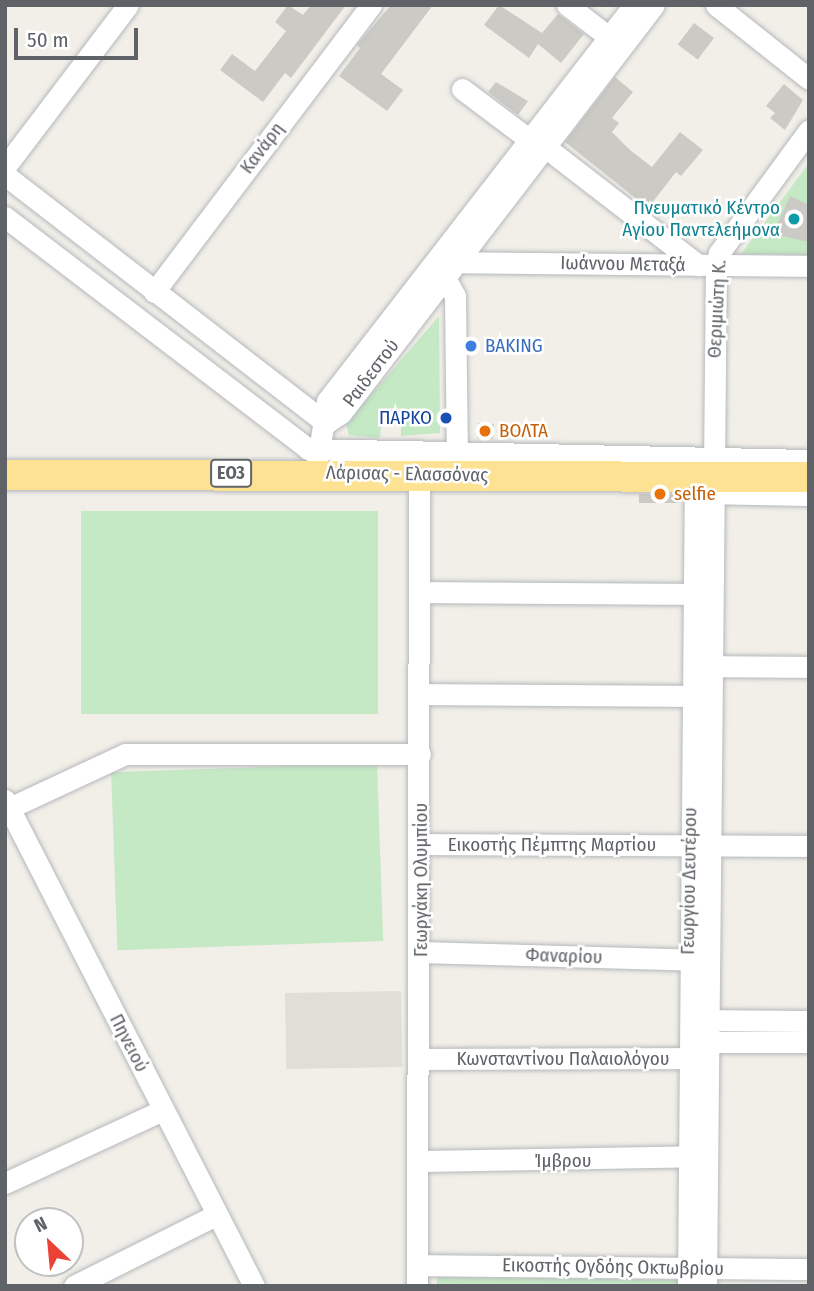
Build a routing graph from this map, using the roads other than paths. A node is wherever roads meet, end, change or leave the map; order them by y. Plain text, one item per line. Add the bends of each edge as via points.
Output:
1 (128, 5) edge
2 (371, 5) edge
3 (567, 5) edge
4 (634, 5) edge
5 (654, 5) edge
6 (716, 5) edge
7 (609, 37) junction
8 (809, 79) edge
9 (462, 89) dead end
10 (809, 130) edge
11 (537, 143) junction
12 (5, 167) edge
13 (5, 175) edge
14 (5, 217) edge
15 (707, 265) junction
16 (809, 266) edge
17 (446, 267) junction
18 (154, 292) junction
19 (326, 423) junction
20 (809, 460) edge
21 (317, 462) junction
22 (457, 464) junction
23 (419, 474) junction
24 (5, 475) edge
25 (704, 476) junction
26 (809, 477) edge
27 (809, 495) edge
28 (420, 592) junction
29 (693, 594) junction
30 (702, 666) junction
31 (809, 667) edge
32 (420, 694) junction
33 (692, 696) junction
34 (420, 754) junction
35 (7, 806) edge
36 (421, 844) junction
37 (699, 845) junction
38 (809, 846) edge
39 (421, 952) junction
40 (698, 960) junction
41 (697, 1020) junction
42 (809, 1021) edge
43 (809, 1042) edge
44 (697, 1050) junction
45 (420, 1059) junction
46 (163, 1110) junction
47 (697, 1156) junction
48 (419, 1161) junction
49 (5, 1183) edge
50 (216, 1215) junction
51 (809, 1269) edge
52 (418, 1275) edge
53 (697, 1276) edge
54 (74, 1286) edge
55 (254, 1286) edge

1 - 12 street
2 - 18 street, Κανάρη
3 - 7 street
4 - 7 street, Ραιδεστού
5 - 11 street, Ραιδεστού
6 - 8 street
7 - 11 street, Ραιδεστού
9 - 11 street
10 - 15 street, Θεριμιώτη Κ.
11 - 15 street
11 - 17 street, Ραιδεστού
13 - 18 street
14 - 21 street via 301,444
15 - 16 street, Ιωάννου Μεταξά
15 - 17 street, Ιωάννου Μεταξά
15 - 25 street, Θεριμιώτη Κ.
17 - 19 street, Ραιδεστού via 341,413
17 - 22 street via 455,296
18 - 19 street
19 - 21 street
20 - 25 street
21 - 22 street
21 - 23 highway, Λάρισας - Ελασσόνας / ΕΟ3
21 - 24 highway, Λάρισας - Ελασσόνας / ΕΟ3
22 - 23 highway, Λάρισας - Ελασσόνας / ΕΟ3
22 - 25 highway, Λάρισας - Ελασσόνας / ΕΟ3
23 - 28 street, Γεωργάκη Ολυμπίου
25 - 26 highway, Λάρισας - Ελασσόνας / ΕΟ3
25 - 27 street
25 - 29 street, Γεωργίου Δευτέρου
25 - 30 street, Γεωργίου Δευτέρου
28 - 29 street
28 - 32 street, Γεωργάκη Ολυμπίου
29 - 30 street, Γεωργίου Δευτέρου
30 - 31 street
30 - 33 street, Γεωργίου Δευτέρου
30 - 37 street, Γεωργίου Δευτέρου
32 - 33 street
32 - 34 street, Γεωργάκη Ολυμπίου
33 - 37 street, Γεωργίου Δευτέρου
34 - 35 street via 125,754
34 - 36 street, Γεωργάκη Ολυμπίου
35 - 46 street, Πηνειού
36 - 37 street, Εικοστής Πέμπτης Μαρτίου
36 - 39 street, Γεωργάκη Ολυμπίου
37 - 38 street, Εικοστής Πέμπτης Μαρτίου
37 - 40 street, Γεωργίου Δευτέρου
39 - 40 street, Φαναρίου
39 - 45 street, Γεωργάκη Ολυμπίου
40 - 41 street, Γεωργίου Δευτέρου
41 - 42 street
41 - 44 street, Γεωργίου Δευτέρου
43 - 44 street, Κωνσταντίνου Παλαιολόγου
44 - 45 street, Κωνσταντίνου Παλαιολόγου
44 - 47 street, Γεωργίου Δευτέρου
45 - 48 street, Γεωργάκη Ολυμπίου
46 - 49 street
46 - 50 street, Πηνειού
47 - 48 street, Ίμβρου
47 - 53 street, Γεωργίου Δευτέρου
48 - 52 street, Γεωργάκη Ολυμπίου
50 - 54 street
50 - 55 street, Πηνειού
51 - 53 street, Εικοστής Ογδόης Οκτωβρίου
52 - 53 street, Εικοστής Ογδόης Οκτωβρίου

